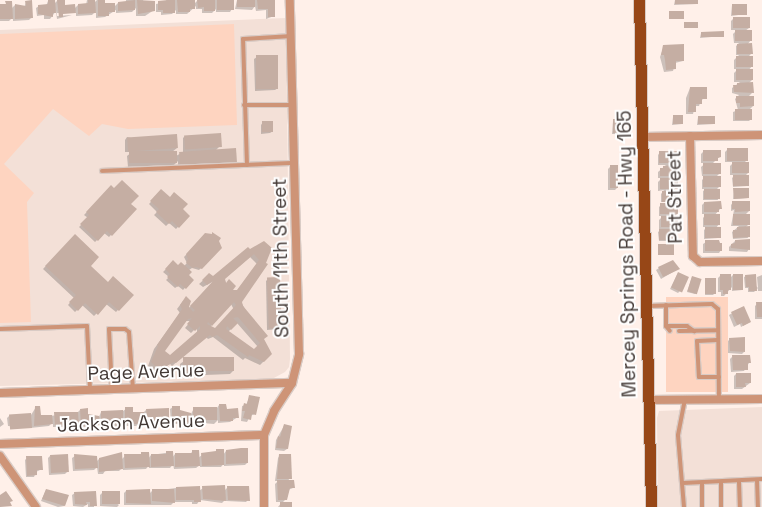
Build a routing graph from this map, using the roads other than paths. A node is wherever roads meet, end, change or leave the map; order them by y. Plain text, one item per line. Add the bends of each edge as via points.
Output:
1 (290, 0) edge
2 (639, 0) edge
3 (292, 36) junction
4 (244, 105) junction
5 (294, 105) junction
6 (762, 134) edge
7 (690, 136) junction
8 (642, 137) junction
9 (295, 163) junction
10 (247, 165) junction
11 (102, 172) dead end
12 (762, 261) edge
13 (666, 305) junction
14 (646, 306) junction
15 (666, 326) junction
16 (0, 329) edge
17 (718, 330) junction
18 (670, 331) dead end
19 (679, 331) dead end
20 (694, 331) junction
21 (718, 340) junction
22 (719, 377) junction
23 (292, 383) junction
24 (133, 388) junction
25 (112, 389) junction
26 (90, 390) junction
27 (0, 393) edge
28 (762, 399) edge
29 (648, 400) junction
30 (685, 400) junction
31 (719, 400) junction
32 (264, 435) junction
33 (0, 444) edge
34 (0, 456) edge
35 (757, 480) junction
36 (762, 480) edge
37 (739, 482) junction
38 (683, 483) junction
39 (702, 483) junction
40 (721, 483) junction
41 (36, 507) edge
42 (264, 507) edge
43 (651, 507) edge
44 (684, 507) edge
45 (702, 507) edge
46 (721, 507) edge
47 (740, 507) edge
48 (758, 507) edge

1 - 3 street, South 11th Street
2 - 8 main road, Mercey Springs Road - Hwy 165
3 - 4 lane via 243,39
3 - 5 street, South 11th Street
4 - 5 lane
4 - 10 lane
5 - 9 street, South 11th Street
6 - 7 street
7 - 8 street
7 - 12 street, Pat Street via 693,256 700,262
8 - 14 main road, Mercey Springs Road - Hwy 165
9 - 10 lane
9 - 23 street, South 11th Street via 299,354
10 - 11 lane
13 - 14 lane
13 - 15 lane
13 - 17 lane via 712,304 718,309
14 - 29 main road, Mercey Springs Road - Hwy 165
15 - 18 lane
15 - 20 lane via 686,326
16 - 26 lane via 87,326
17 - 20 lane
17 - 21 lane
19 - 20 lane
21 - 22 lane
21 - 22 lane via 698,341 699,378
22 - 31 lane
23 - 24 street, Page Avenue
23 - 32 street, South 11th Street via 274,411
24 - 25 street, Page Avenue
24 - 25 lane via 129,332 109,329
25 - 26 street, Page Avenue
26 - 27 street, Page Avenue
28 - 31 street
29 - 30 street
29 - 43 main road, Mercey Springs Road - Hwy 165
30 - 31 street
30 - 38 lane via 678,435
32 - 33 street, Jackson Avenue
32 - 42 street, South 11th Street
34 - 41 street
35 - 36 lane
35 - 37 lane
35 - 48 lane
37 - 40 lane
37 - 47 lane
38 - 39 lane
38 - 44 lane
39 - 40 lane
39 - 45 lane
40 - 46 lane

